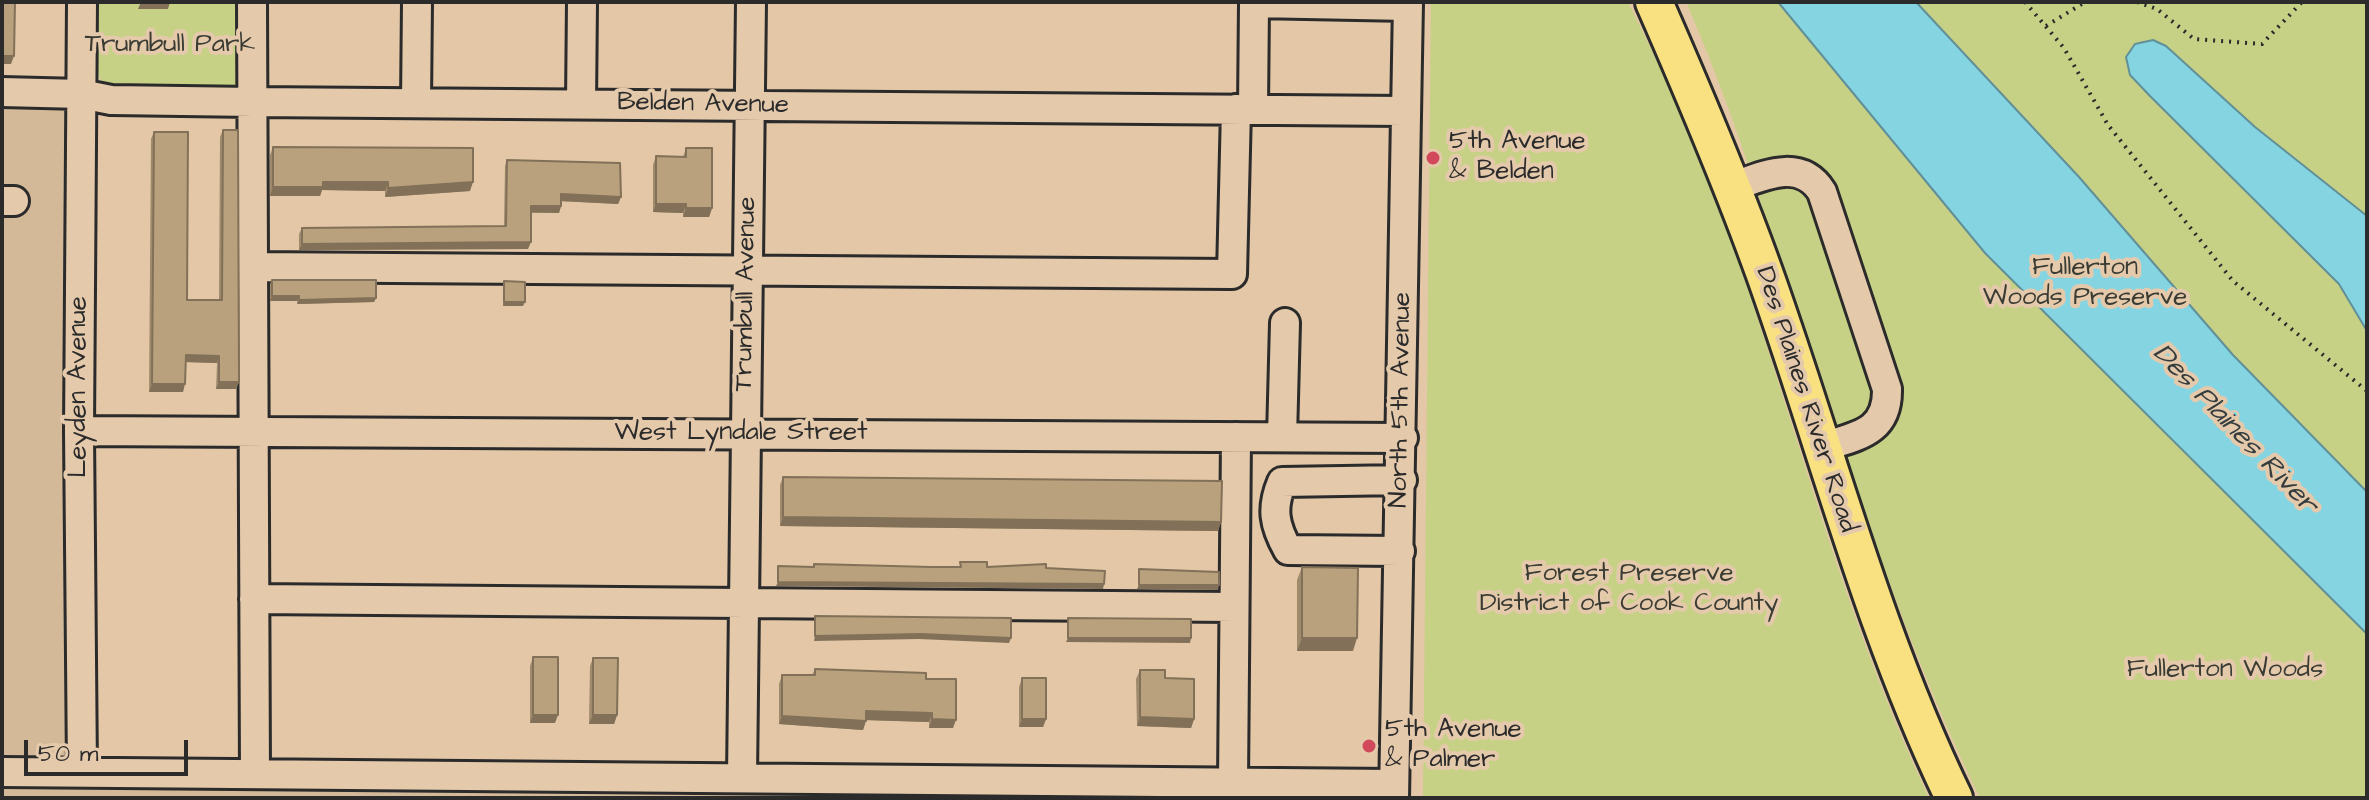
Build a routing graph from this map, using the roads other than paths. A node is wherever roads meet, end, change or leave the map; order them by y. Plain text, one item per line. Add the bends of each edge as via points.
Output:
1 (82, 2) edge
2 (252, 2) edge
3 (417, 2) edge
4 (582, 2) edge
5 (751, 2) edge
6 (1654, 2) edge
7 (1408, 4) edge
8 (2, 92) edge
9 (81, 94) junction
10 (253, 102) junction
11 (416, 103) junction
12 (581, 104) junction
13 (749, 105) junction
14 (1244, 110) junction
15 (1405, 111) junction
16 (1732, 187) junction
17 (253, 267) junction
18 (747, 270) junction
19 (1285, 323) dead end
20 (79, 431) junction
21 (253, 432) junction
22 (745, 434) junction
23 (1236, 437) junction
24 (1282, 437) junction
25 (1403, 438) junction
26 (1820, 448) junction
27 (1402, 480) junction
28 (1400, 551) junction
29 (254, 599) junction
30 (744, 603) junction
31 (1234, 607) junction
32 (82, 772) junction
33 (255, 774) junction
34 (742, 778) junction
35 (19, 780) edge
36 (1233, 782) junction
37 (1394, 791) edge
38 (1954, 798) edge

1 - 9 street, Leyden Avenue
2 - 10 street
3 - 11 street
4 - 12 street
5 - 13 street, Trumbull Avenue
6 - 16 main road, Des Plaines River Road
7 - 14 street via 1254,3
7 - 15 street, North 5th Avenue
8 - 9 street, Belden Avenue
9 - 10 street, Belden Avenue via 111,100
9 - 20 street, Leyden Avenue
10 - 11 street, Belden Avenue
10 - 17 street
11 - 12 street, Belden Avenue
12 - 13 street, Belden Avenue
13 - 14 street, Belden Avenue
13 - 18 street, Trumbull Avenue
14 - 15 street, Belden Avenue
14 - 18 street via 1232,274
15 - 25 street, North 5th Avenue
16 - 26 main road, Des Plaines River Road
16 - 26 street via 1788,171 1808,176 1822,192 1888,404 1883,418 1867,432
17 - 18 street
17 - 21 street
18 - 22 street, Trumbull Avenue
19 - 24 street
20 - 21 street, West Lyndale Street
20 - 32 street, Leyden Avenue
21 - 22 street, West Lyndale Street
21 - 29 street
22 - 23 street, West Lyndale Street
22 - 30 street, Trumbull Avenue
23 - 24 street, West Lyndale Street
23 - 31 street
24 - 25 street, West Lyndale Street
25 - 27 street, North 5th Avenue
26 - 38 main road, Des Plaines River Road via 1907,695
27 - 28 street, North 5th Avenue
27 - 28 street via 1282,482 1274,501 1276,528 1288,550
28 - 37 street, North 5th Avenue
29 - 30 street
29 - 33 street
30 - 31 street
30 - 34 street, Trumbull Avenue
31 - 36 street
32 - 33 street
32 - 35 street
33 - 34 street
34 - 36 street
36 - 37 street

